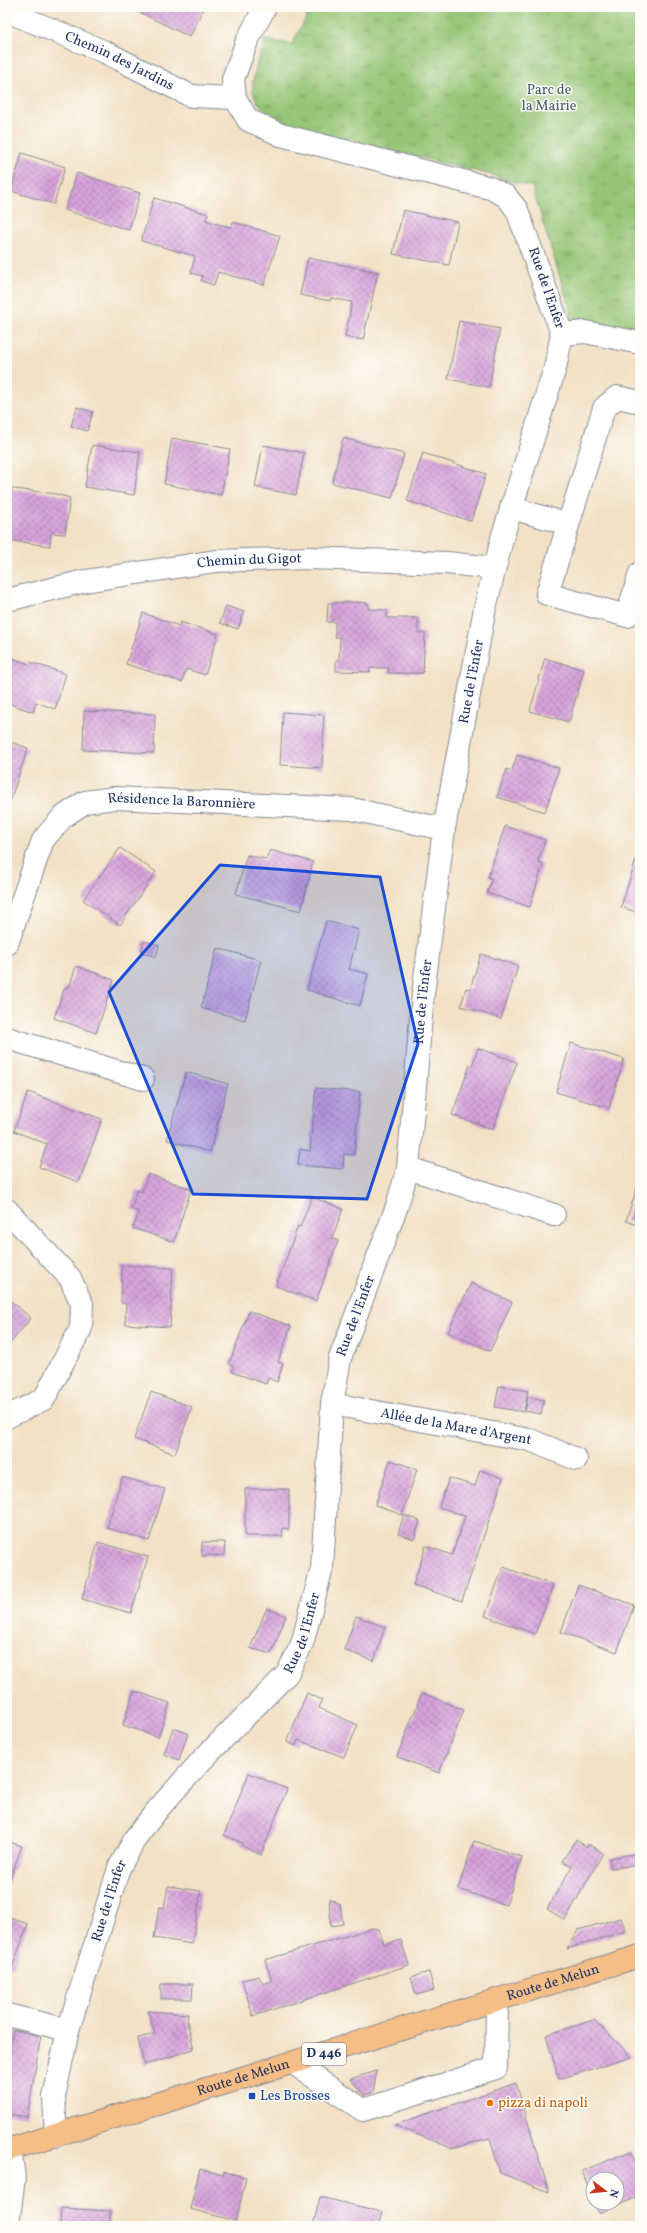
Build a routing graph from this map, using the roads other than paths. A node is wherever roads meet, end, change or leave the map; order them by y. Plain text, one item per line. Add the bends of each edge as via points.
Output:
1 (265, 7) edge
2 (7, 11) edge
3 (235, 98) junction
4 (562, 334) junction
5 (640, 343) edge
6 (640, 402) edge
7 (511, 508) junction
8 (568, 524) junction
9 (494, 568) junction
10 (640, 573) edge
11 (7, 600) edge
12 (444, 829) junction
13 (7, 944) edge
14 (7, 1038) edge
15 (143, 1079) dead end
16 (408, 1168) junction
17 (7, 1210) edge
18 (554, 1214) dead end
19 (332, 1404) junction
20 (7, 1417) edge
21 (576, 1459) dead end
22 (640, 1956) edge
23 (497, 2000) junction
24 (7, 2015) edge
25 (68, 2030) junction
26 (293, 2063) junction
27 (56, 2136) junction
28 (8, 2150) edge
29 (8, 2226) edge

1 - 3 street, Rue de l'Enfer via 247,41 233,79
2 - 3 street, Chemin des Jardins via 105,52 191,96
3 - 4 street, Rue de l'Enfer via 248,120 281,135 490,188 506,196 517,210 528,236
4 - 5 street via 585,332
4 - 7 street, Rue de l'Enfer via 555,368
6 - 8 street via 618,397 604,408
7 - 8 street
7 - 9 street, Rue de l'Enfer
8 - 10 street via 547,594 627,616
9 - 11 street, Chemin du Gigot via 447,563 309,558 216,561 85,581
9 - 12 street, Rue de l'Enfer
12 - 13 street, Résidence la Baronnière via 351,809 115,798 85,802 63,817 43,840
12 - 16 street, Rue de l'Enfer via 423,994
14 - 15 street
16 - 18 street
16 - 19 street, Rue de l'Enfer via 397,1206 340,1358
17 - 20 street via 70,1278 82,1304 81,1328 44,1399
19 - 21 street, Allée de la Mare d'Argent via 530,1440
19 - 25 street, Rue de l'Enfer via 322,1568 302,1644 287,1674 203,1759 136,1837 119,1868
22 - 23 main road, Route de Melun / D 446
23 - 26 main road, Route de Melun / D 446
23 - 26 street via 496,2068 364,2110
24 - 25 street
25 - 27 street, Rue de l'Enfer via 54,2097
26 - 27 main road, Route de Melun / D 446
27 - 28 main road, Route de Melun / D 446
28 - 29 street via 14,2177

